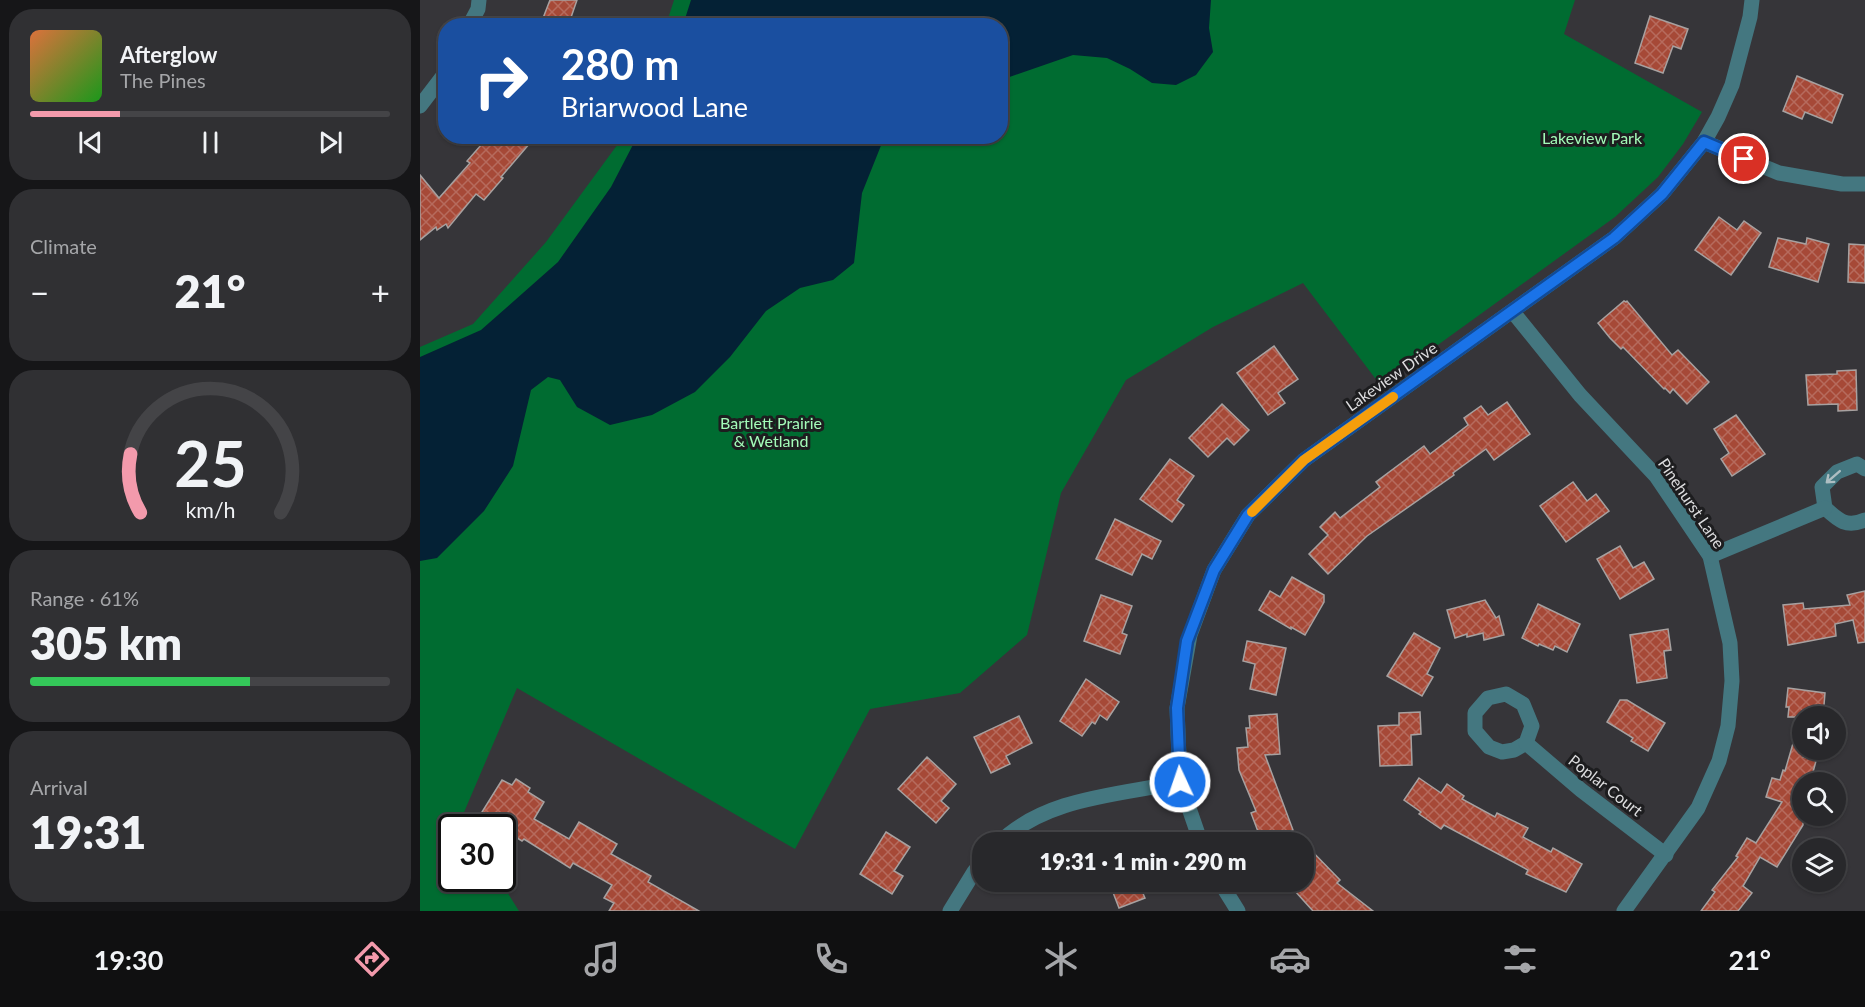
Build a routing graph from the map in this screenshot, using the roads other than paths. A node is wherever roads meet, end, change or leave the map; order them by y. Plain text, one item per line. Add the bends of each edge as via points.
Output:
1 (479, 0) edge
2 (1752, 0) edge
3 (473, 18) edge
4 (438, 82) edge
5 (420, 106) edge
6 (1704, 142) junction
7 (1865, 184) edge
8 (1513, 312) junction
9 (1865, 469) edge
10 (1825, 508) junction
11 (1865, 520) edge
12 (1710, 556) junction
13 (1526, 743) dead end
14 (1180, 782) junction
15 (1012, 832) edge
16 (1197, 832) edge
17 (1666, 855) junction
18 (972, 875) edge
19 (1226, 892) edge
20 (950, 911) edge
21 (1238, 911) edge
22 (1624, 911) edge

1 - 3 street
2 - 6 street, Lakeview Drive via 1732,85
4 - 5 street
6 - 7 street via 1779,173
6 - 8 street, Lakeview Drive via 1662,194 1614,238
8 - 12 street, Pinehurst Lane via 1580,395 1656,476
8 - 14 street, Lakeview Drive via 1304,460 1248,515 1214,570 1187,641 1177,708
9 -> 10 street via 1857,464 1837,472 1822,488
10 - 11 street via 1840,521
10 - 12 street
12 - 17 street, Pinehurst Lane via 1730,643 1728,726 1719,762 1698,808
13 - 17 street, Poplar Court
14 - 15 street via 1080,801 1026,821
14 - 16 street, Lakeview Drive
17 - 22 street, Pinehurst Lane
18 - 20 street
19 - 21 street

